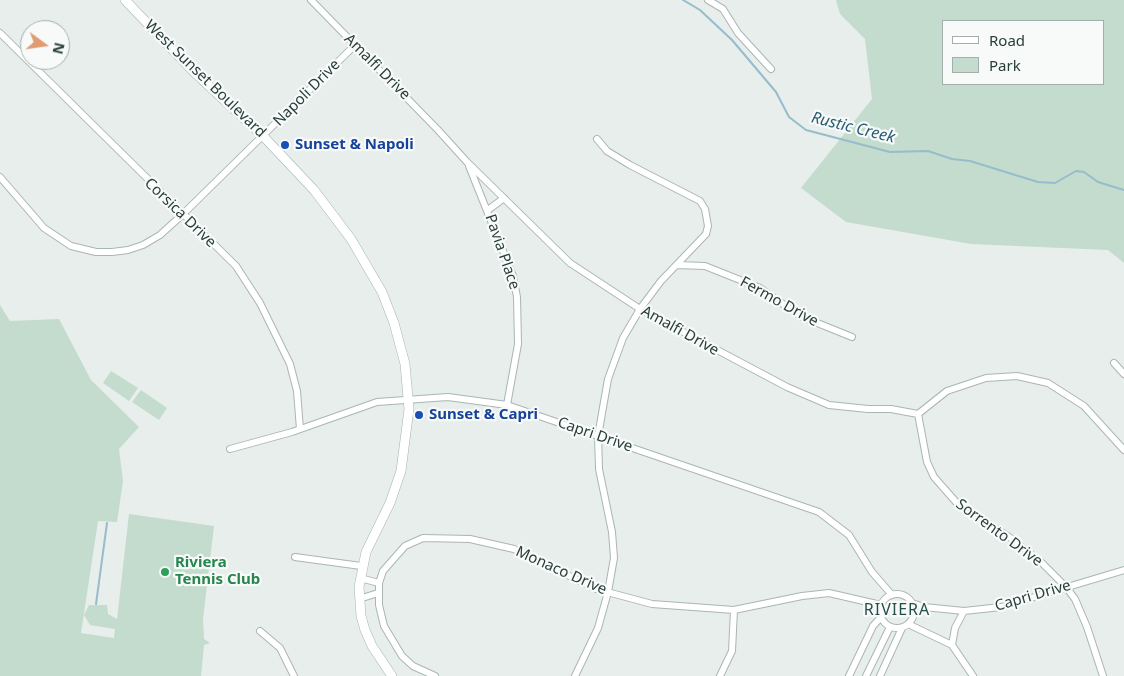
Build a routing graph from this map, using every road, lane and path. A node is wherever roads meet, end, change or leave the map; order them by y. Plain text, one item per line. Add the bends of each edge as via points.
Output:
1 (125, 0) edge
2 (311, 0) edge
3 (708, 0) edge
4 (0, 33) edge
5 (355, 45) junction
6 (771, 69) dead end
7 (264, 137) junction
8 (597, 139) dead end
9 (467, 162) junction
10 (0, 177) edge
11 (504, 198) junction
12 (488, 210) junction
13 (182, 216) junction
14 (678, 265) junction
15 (640, 309) junction
16 (852, 337) dead end
17 (1114, 363) dead end
18 (1124, 374) edge
19 (409, 398) junction
20 (507, 405) junction
21 (918, 414) junction
22 (300, 429) junction
23 (598, 436) junction
24 (230, 449) dead end
25 (1124, 450) edge
26 (295, 557) dead end
27 (361, 566) junction
28 (1124, 570) edge
29 (360, 578) junction
30 (379, 583) junction
31 (1066, 587) junction
32 (608, 592) junction
33 (378, 593) junction
34 (892, 595) junction
35 (360, 599) junction
36 (912, 603) junction
37 (881, 605) junction
38 (734, 610) junction
39 (964, 611) junction
40 (881, 617) junction
41 (908, 624) junction
42 (890, 627) junction
43 (902, 628) junction
44 (260, 630) dead end
45 (952, 645) junction
46 (294, 676) edge
47 (392, 676) edge
48 (435, 676) edge
49 (575, 676) edge
50 (720, 676) edge
51 (849, 676) edge
52 (866, 676) edge
53 (880, 676) edge
54 (973, 676) edge
55 (1103, 676) edge

1 - 7 main road, West Sunset Boulevard via 194,72
2 - 5 street, Amalfi Drive
3 - 6 street via 723,10 738,34
4 - 13 street, Corsica Drive
5 - 7 street, Napoli Drive
5 - 9 street, Amalfi Drive
7 - 13 street, Napoli Drive via 224,172
7 - 19 main road, West Sunset Boulevard via 335,214 365,261 394,323 405,364
8 - 14 street via 607,151 700,201 708,218 706,234
9 - 11 street, Amalfi Drive
9 - 12 street, Pavia Place
10 - 13 street, Napoli Drive via 44,228 84,250 128,250 160,235
11 - 12 street
11 - 15 street, Amalfi Drive via 570,263
12 - 20 street, Pavia Place via 513,276 517,297 518,344
13 - 22 street, Corsica Drive via 236,266 260,303 290,364 297,391
14 - 15 street
14 - 16 street, Fermo Drive via 704,266 760,288 800,316
15 - 21 street, Amalfi Drive via 818,402 846,408 891,409
15 - 23 street via 608,379
17 - 18 street
19 - 20 street, Capri Drive via 448,397
19 - 22 street, Capri Drive via 377,402
19 - 27 main road, West Sunset Boulevard via 401,471
20 - 23 street, Capri Drive
21 - 25 street via 947,392 972,382 1017,376 1048,384 1078,401
21 - 31 street, Sorrento Drive via 927,462 944,490 968,512 1042,563
22 - 24 street, Capri Drive
23 - 32 street via 599,469 614,558
23 - 34 street, Capri Drive via 819,512 849,535 872,572
26 - 27 street
27 - 29 main road, West Sunset Boulevard
28 - 31 street, Capri Drive
29 - 30 street
29 - 35 main road, West Sunset Boulevard
30 - 32 street, Monaco Drive via 383,571 405,546 423,538 448,537 514,549
30 - 33 street, Monaco Drive
31 - 39 street, Capri Drive via 1001,607
31 - 55 street, Sorrento Drive via 1087,627
32 - 38 street, Monaco Drive via 652,604
32 - 49 street via 598,628
33 - 35 street
33 - 48 street, Monaco Drive via 384,626 393,643 413,666
34 - 36 street via 904,595
34 - 37 street
35 - 47 main road, West Sunset Boulevard via 361,616 372,646
36 - 39 street, Capri Drive
36 - 41 street via 914,614
37 - 38 street, Monaco Drive via 829,593
37 - 40 street
38 - 50 street via 732,651
39 - 45 street via 955,628
40 - 42 street
40 - 51 street via 873,626
41 - 43 street
41 - 45 street
42 - 43 street
42 - 52 street
43 - 53 street
44 - 46 street via 280,648
45 - 54 street

